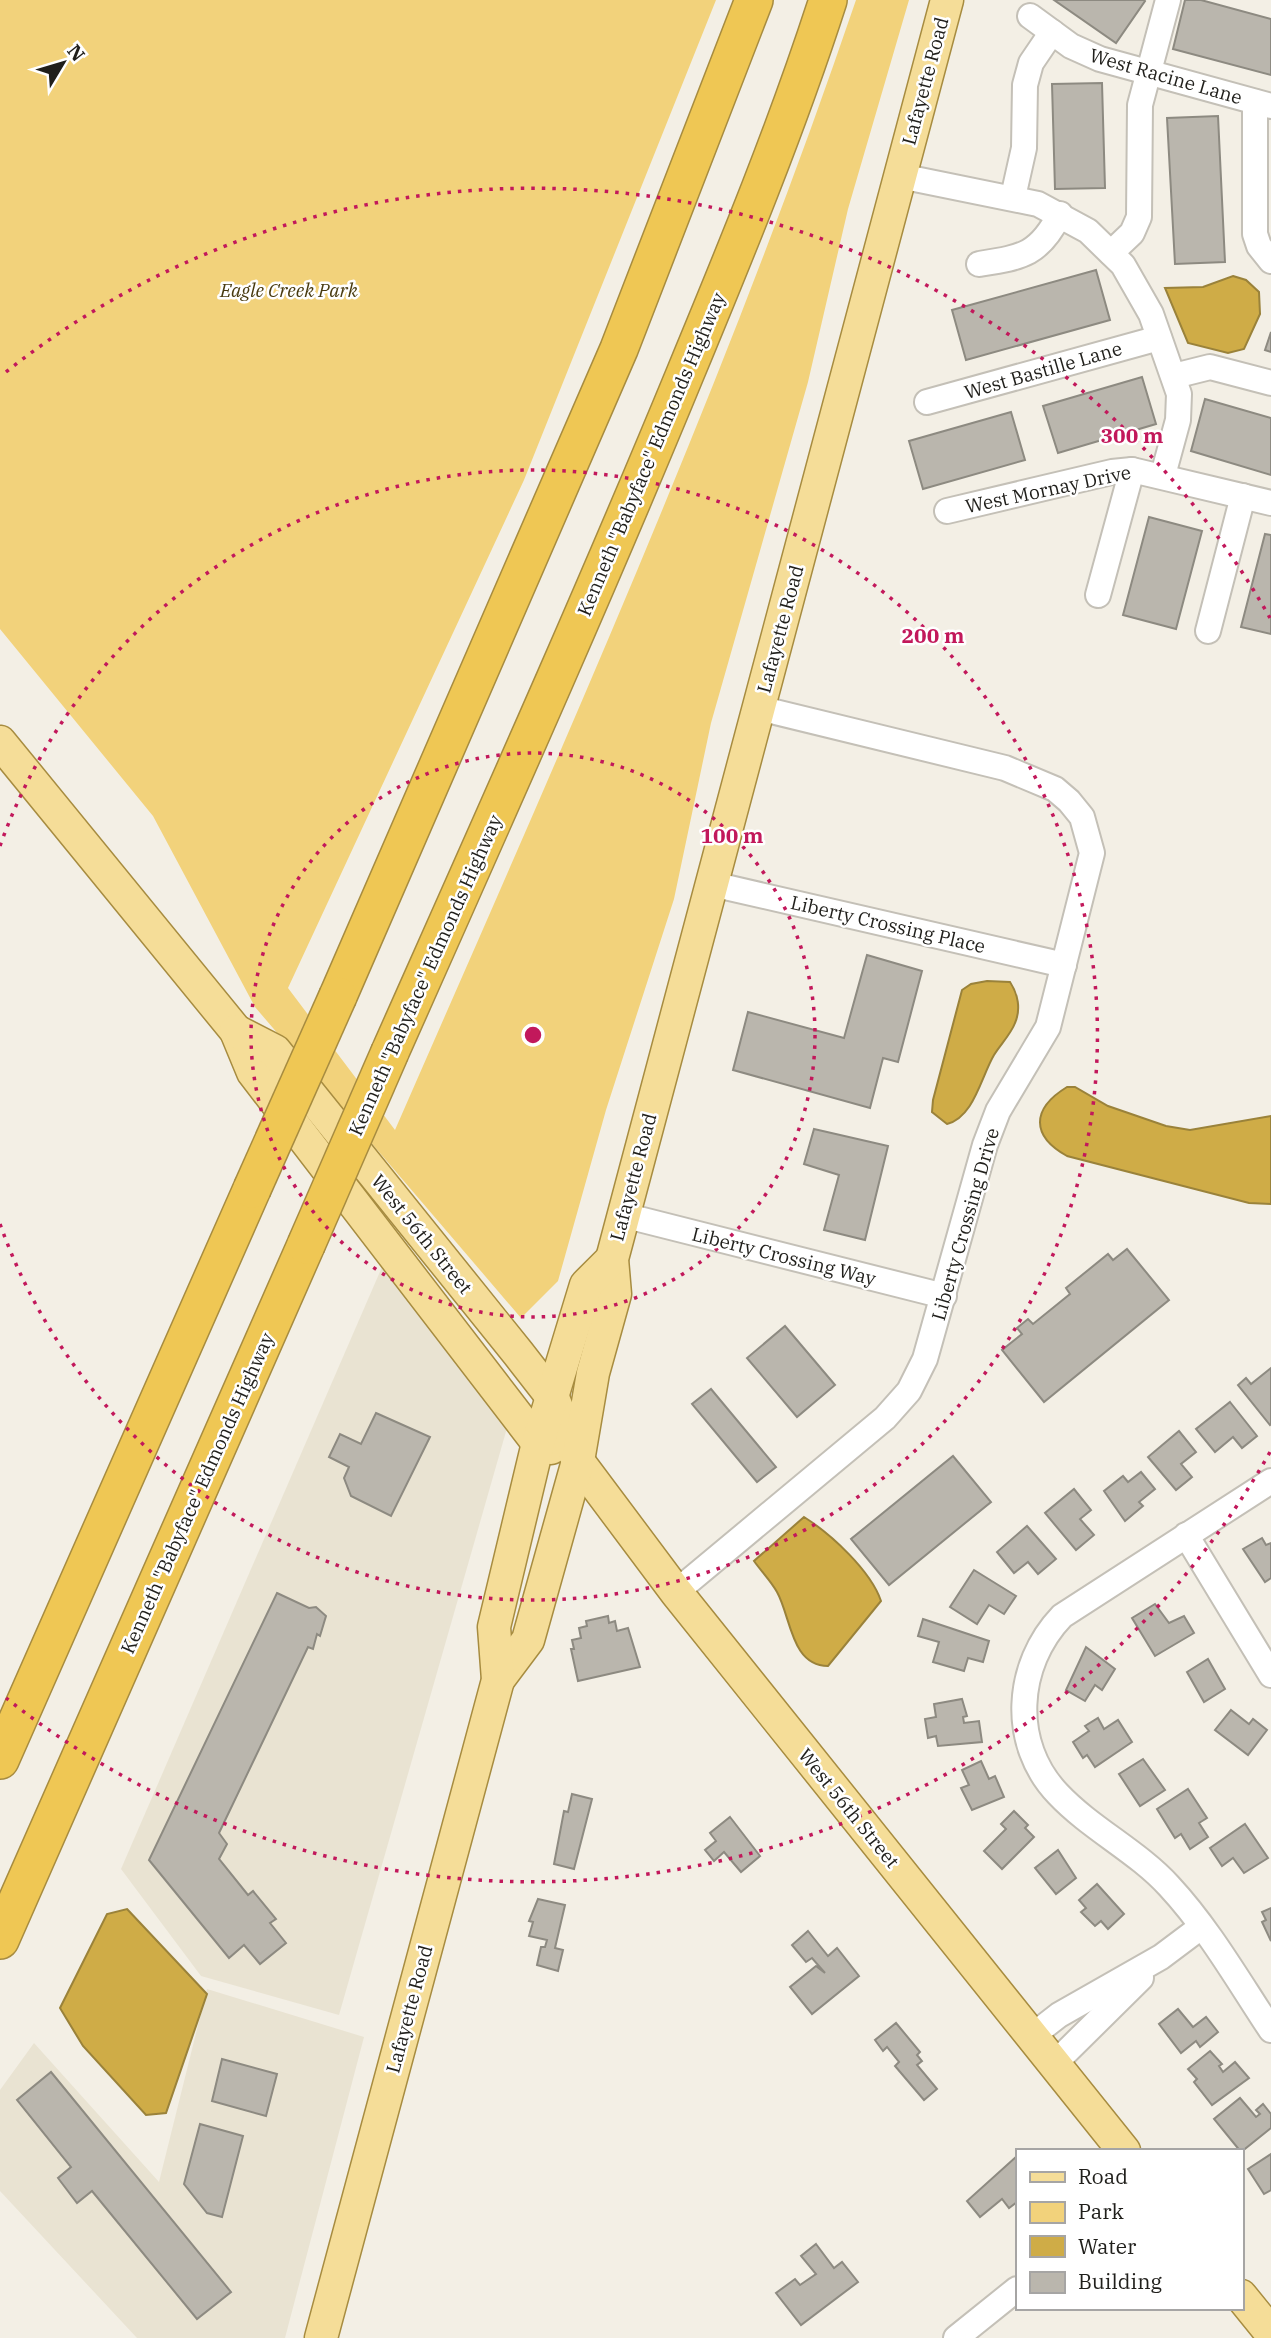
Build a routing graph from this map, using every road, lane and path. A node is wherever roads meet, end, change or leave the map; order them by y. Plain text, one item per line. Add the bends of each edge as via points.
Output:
1 (754, 0) edge
2 (828, 0) edge
3 (947, 0) edge
4 (1168, 0) edge
5 (1030, 16) dead end
6 (1052, 32) junction
7 (1148, 73) junction
8 (1263, 104) edge
9 (900, 176) junction
10 (1013, 197) junction
11 (1060, 214) junction
12 (1111, 253) junction
13 (1271, 261) edge
14 (979, 264) dead end
15 (1159, 338) junction
16 (1174, 376) junction
17 (1271, 383) edge
18 (927, 402) dead end
19 (1132, 470) junction
20 (1163, 475) junction
21 (1244, 496) junction
22 (1271, 503) edge
23 (947, 511) dead end
24 (1098, 595) dead end
25 (1208, 631) dead end
26 (759, 708) junction
27 (0, 742) edge
28 (712, 884) junction
29 (1064, 965) junction
30 (236, 1031) junction
31 (623, 1215) junction
32 (612, 1259) junction
33 (944, 1296) junction
34 (553, 1398) junction
35 (538, 1443) junction
36 (578, 1461) junction
37 (1271, 1480) edge
38 (1186, 1535) junction
39 (676, 1592) junction
40 (1271, 1675) edge
41 (498, 1681) junction
42 (0, 1760) edge
43 (1201, 1927) junction
44 (0, 1940) edge
45 (1161, 1957) junction
46 (1271, 2030) edge
47 (1032, 2036) junction
48 (1054, 2064) junction
49 (1122, 2149) edge
50 (1016, 2290) edge
51 (1243, 2298) edge
52 (1271, 2333) edge
53 (321, 2338) edge
54 (956, 2338) edge

1 - 42 highway, bridge via 619,349
2 - 44 highway, Kenneth "Babyface" Edmonds Highway, bridge via 720,288 622,528
3 - 9 main road, Lafayette Road
4 - 7 street
5 - 6 street, West Racine Lane
6 - 7 street, West Racine Lane via 1085,53
6 - 10 street via 1031,63 1025,85 1025,138
7 - 8 street, West Racine Lane
7 - 12 street via 1140,105 1139,217 1132,233
8 - 13 street via 1255,234
9 - 10 street
9 - 26 main road, Lafayette Road
10 - 11 street
11 - 12 street
11 - 14 street via 1034,250
12 - 15 street via 1146,303
15 - 16 street
15 - 18 street, West Bastille Lane
16 - 17 street via 1210,367
16 - 20 street via 1180,407
19 - 20 street, West Mornay Drive
19 - 23 street, West Mornay Drive
19 - 24 street
20 - 21 street, West Mornay Drive
21 - 22 street, West Mornay Drive
21 - 25 street
26 - 28 main road, Lafayette Road
26 - 29 street, Liberty Crossing Drive via 1005,768 1055,789 1082,817 1092,853
27 - 30 main road, West 56th Street
28 - 29 street, Liberty Crossing Place
28 - 31 main road, Lafayette Road
29 - 33 street, Liberty Crossing Drive via 1048,1027 998,1111 985,1144
30 - 34 main road, West 56th Street via 275,1051
30 - 35 main road, West 56th Street via 253,1072
31 - 32 main road, Lafayette Road
31 - 33 street, Liberty Crossing Way
32 - 34 main road, Lafayette Road via 586,1285
32 - 36 main road, Lafayette Road via 615,1294 593,1373
33 - 39 street, Liberty Crossing Drive via 914,1384 891,1412
34 - 35 main road, Lafayette Road
34 - 36 main road, West 56th Street
35 - 36 main road, West 56th Street
35 - 41 main road, Lafayette Road via 494,1627
36 - 39 main road, West 56th Street
36 - 41 main road, Lafayette Road via 528,1640
37 - 38 street
38 - 40 street
38 - 43 street via 1081,1601 1056,1622 1033,1660 1023,1712 1037,1764 1057,1794 1155,1872
39 - 47 main road, West 56th Street
41 - 53 main road, Lafayette Road
43 - 45 street
43 - 46 street
45 - 47 street via 1059,2015
45 - 48 street
47 - 48 main road, West 56th Street
48 - 49 main road, West 56th Street
50 - 54 street
51 - 52 main road

